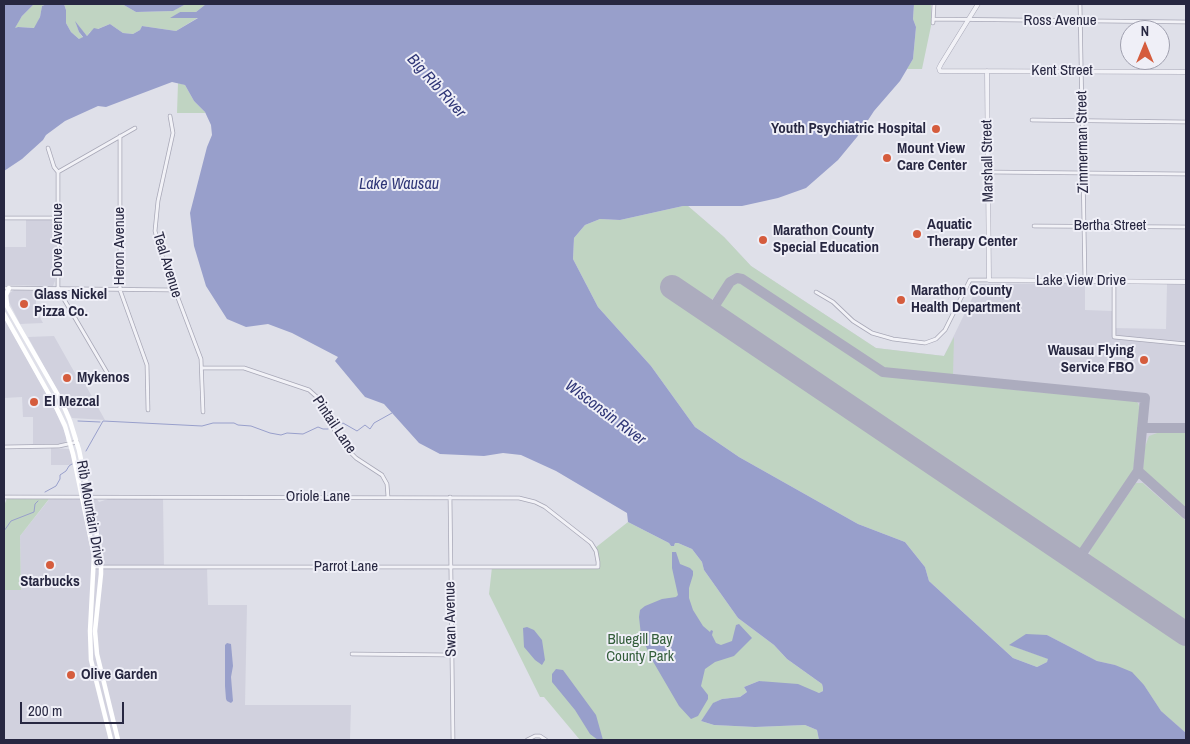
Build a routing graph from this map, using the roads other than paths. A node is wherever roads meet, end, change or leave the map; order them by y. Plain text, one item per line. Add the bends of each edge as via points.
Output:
1 (934, 4) edge
2 (978, 4) edge
3 (1080, 4) edge
4 (968, 19) junction
5 (1080, 21) junction
6 (1186, 22) edge
7 (987, 71) junction
8 (1082, 71) junction
9 (1186, 72) edge
10 (170, 116) dead end
11 (1032, 120) dead end
12 (1083, 121) junction
13 (1186, 122) edge
14 (135, 128) dead end
15 (120, 136) junction
16 (48, 148) dead end
17 (58, 172) junction
18 (988, 172) junction
19 (1084, 173) junction
20 (1186, 174) edge
21 (4, 218) edge
22 (58, 218) junction
23 (1034, 226) dead end
24 (1084, 226) junction
25 (1186, 227) edge
26 (989, 280) junction
27 (1085, 281) junction
28 (1114, 281) junction
29 (1186, 282) edge
30 (7, 288) edge
31 (58, 289) junction
32 (120, 290) junction
33 (174, 290) junction
34 (816, 292) dead end
35 (4, 300) edge
36 (8, 308) junction
37 (4, 314) edge
38 (1186, 344) edge
39 (202, 368) junction
40 (112, 381) dead end
41 (148, 410) dead end
42 (203, 412) dead end
43 (77, 442) junction
44 (70, 443) junction
45 (4, 447) edge
46 (4, 497) edge
47 (83, 497) junction
48 (90, 497) junction
49 (388, 497) junction
50 (450, 497) junction
51 (95, 567) junction
52 (450, 567) junction
53 (598, 567) joint
54 (101, 568) junction
55 (352, 654) dead end
56 (452, 655) junction
57 (111, 740) edge
58 (118, 740) edge
59 (453, 740) edge
60 (527, 740) edge
61 (546, 740) edge

1 - 4 street, Ross Avenue via 933,21
2 - 4 street
3 - 5 street, Zimmerman Street
4 - 5 street, Ross Avenue
4 - 7 street, Kent Street via 939,70
5 - 6 street, Ross Avenue
5 - 8 street, Zimmerman Street
7 - 8 street, Kent Street
7 - 18 street, Marshall Street
8 - 9 street, Kent Street
8 - 12 street, Zimmerman Street
10 - 33 street, Teal Avenue via 173,133 155,231
11 - 12 street
12 - 13 street
12 - 19 street, Zimmerman Street
14 - 15 street
15 - 17 street
15 - 32 street, Heron Avenue
16 - 17 street, Dove Avenue
17 - 22 street, Dove Avenue
18 - 19 street
18 - 26 street, Marshall Street
19 - 20 street
19 - 24 street, Zimmerman Street
21 - 22 street
22 - 31 street, Dove Avenue
23 - 24 street, Bertha Street
24 - 25 street, Bertha Street
24 - 27 street, Zimmerman Street
26 - 27 street, Lake View Drive
26 - 34 street, Lake View Drive via 970,280 945,329 938,338 925,343 893,340 872,333
27 - 28 street, Lake View Drive
28 - 29 street, Lake View Drive
28 - 38 street via 1114,336
30 - 31 street
30 - 36 main road
31 - 32 street
31 - 40 street, Dove Avenue
32 - 33 street
32 - 41 street, Heron Avenue via 147,365
33 - 39 street, Teal Avenue
35 - 36 main road, Rib Mountain Drive
36 - 43 main road, Rib Mountain Drive via 64,406
37 - 44 main road, Rib Mountain Drive via 54,402
39 - 42 street, Teal Avenue
39 - 49 street, Pintail Lane via 244,368 309,390 318,398 338,437 350,452 382,475
43 - 44 street
43 - 48 main road, Rib Mountain Drive
44 - 45 street
44 - 47 main road, Rib Mountain Drive
46 - 47 street, Oriole Lane
47 - 48 street, Oriole Lane
47 - 51 main road, Rib Mountain Drive
48 - 49 street, Oriole Lane
48 - 54 main road, Rib Mountain Drive
49 - 50 street, Oriole Lane
50 - 52 street, Swan Avenue
50 - 53 street, Oriole Lane via 511,497 535,502 591,543 597,554
51 - 54 street, Parrot Lane
51 - 57 main road, Rib Mountain Drive via 90,652
52 - 53 street, Parrot Lane
52 - 54 street, Parrot Lane
52 - 56 street, Swan Avenue
54 - 58 main road, Rib Mountain Drive via 96,644
55 - 56 street
56 - 59 street, Swan Avenue
60 - 61 street via 535,736

